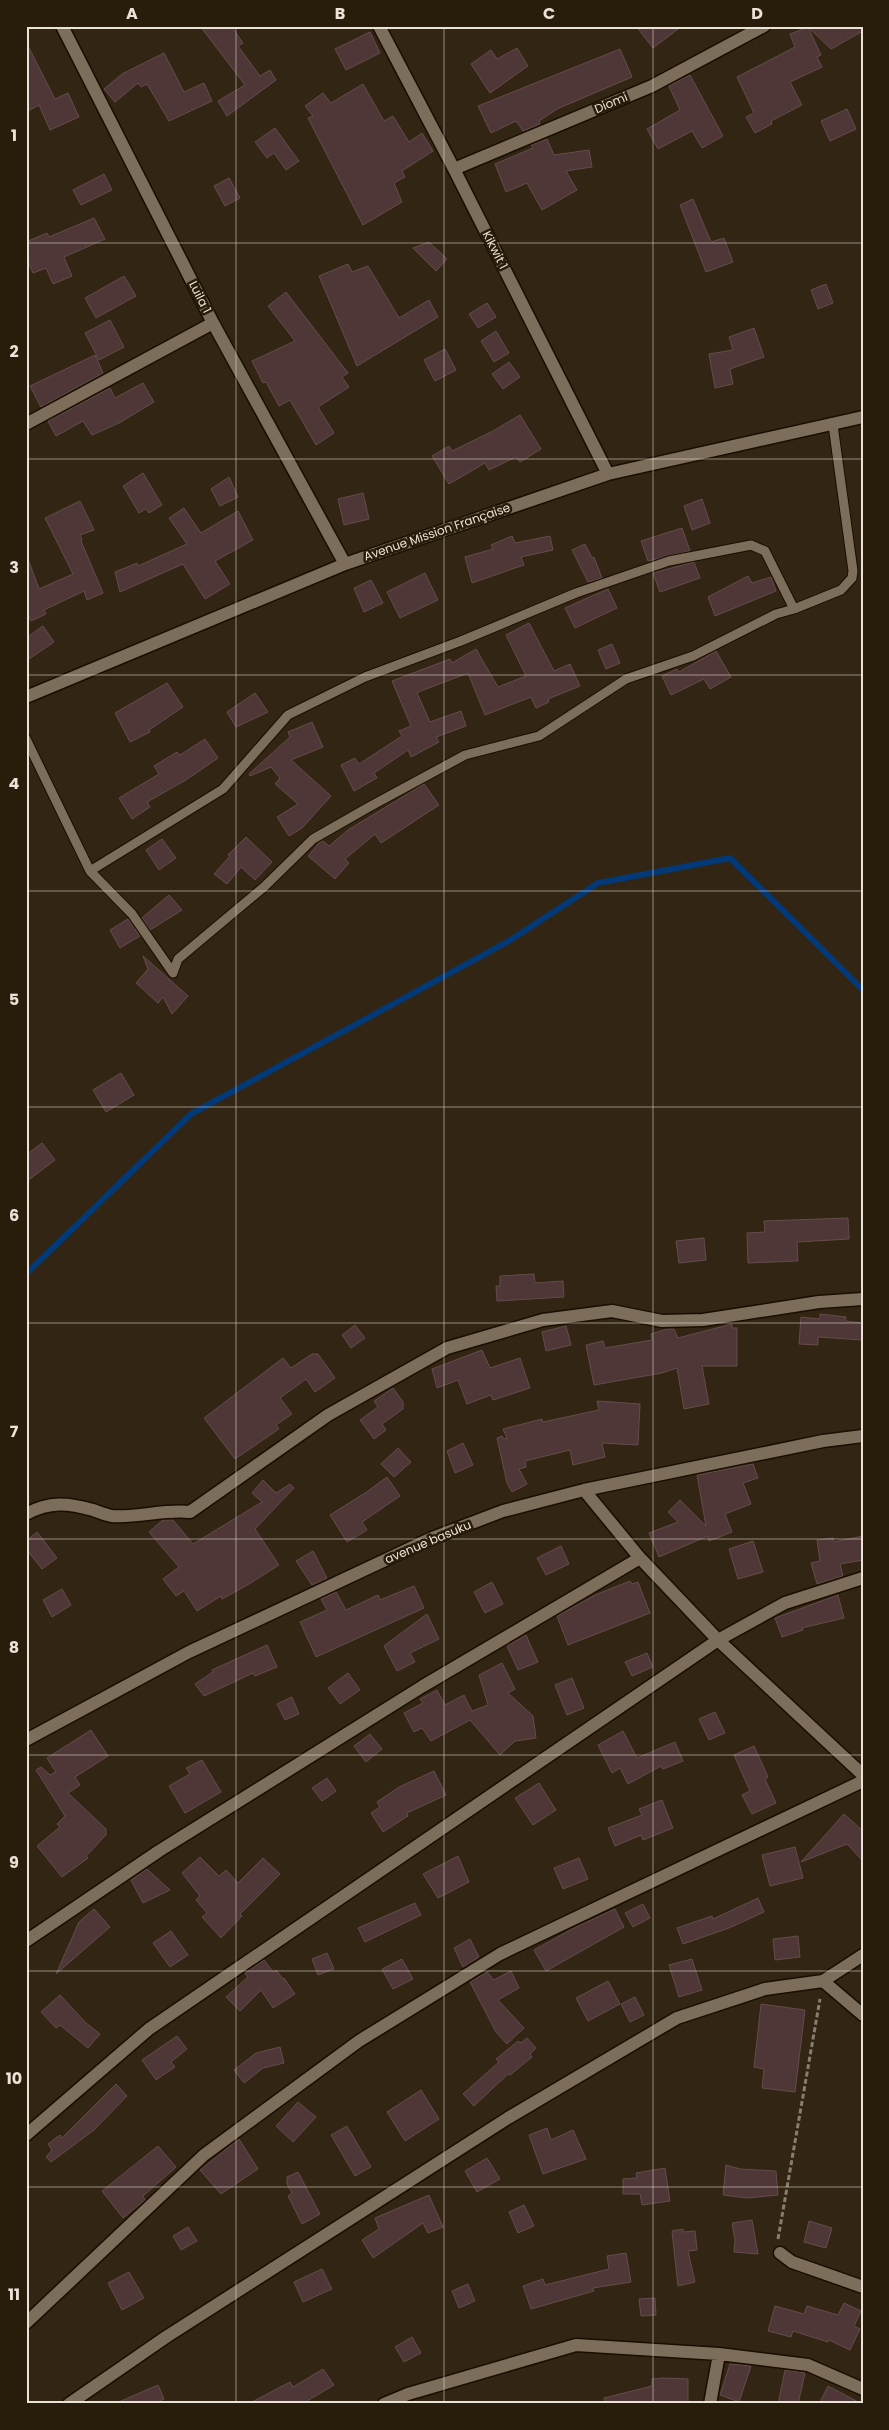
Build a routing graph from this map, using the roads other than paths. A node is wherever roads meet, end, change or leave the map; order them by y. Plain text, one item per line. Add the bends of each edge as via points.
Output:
1 (62, 26) edge
2 (379, 26) edge
3 (764, 26) edge
4 (454, 169) junction
5 (213, 323) junction
6 (863, 416) edge
7 (26, 424) edge
8 (833, 425) junction
9 (608, 474) junction
10 (344, 564) junction
11 (794, 609) junction
12 (26, 697) edge
13 (26, 739) edge
14 (90, 871) junction
15 (863, 1299) edge
16 (863, 1436) edge
17 (584, 1490) junction
18 (26, 1514) edge
19 (640, 1558) junction
20 (863, 1578) edge
21 (718, 1640) junction
22 (26, 1740) edge
23 (863, 1775) edge
24 (863, 1781) edge
25 (26, 1941) edge
26 (863, 1955) edge
27 (823, 1981) junction
28 (863, 2015) edge
29 (26, 2135) edge
30 (780, 2253) road end
31 (863, 2288) edge
32 (26, 2323) edge
33 (719, 2354) junction
34 (863, 2389) edge
35 (69, 2404) edge
36 (384, 2404) edge
37 (710, 2404) edge

1 - 5 street, Luila 1
2 - 4 street, Kikwit 1
3 - 4 street, Diomi via 652,86
4 - 9 street, Kikwit 1
5 - 7 street
5 - 10 street, Luila 1
6 - 8 street, Avenue Mission Française
8 - 9 street, Avenue Mission Française
8 - 11 lane via 852,578 841,590
9 - 10 street, Avenue Mission Française
10 - 12 street, Avenue Mission Française
11 - 14 lane via 765,551 751,545 669,561 576,593 365,677 288,714 223,789
11 - 14 lane via 776,614 693,656 626,679 539,736 465,755 313,839 264,887 178,959 173,973 132,914
13 - 14 lane
15 - 18 street via 818,1302 703,1320 662,1321 612,1311 543,1320 446,1348 328,1415 190,1512 173,1510 112,1516 58,1503 41,1506
16 - 17 street, avenue basuku via 823,1441
17 - 19 street
17 - 22 street, avenue basuku via 504,1511 432,1538 189,1652
19 - 21 street
19 - 25 street via 423,1686 159,1851
20 - 21 street via 785,1603
21 - 23 street
21 - 29 street via 149,2029
24 - 32 street via 500,1954 359,2041 204,2155
26 - 27 street
27 - 28 street
27 - 35 street via 765,1989 677,2018 508,2118 166,2337
30 - 31 street via 792,2262
33 - 34 street via 808,2365
33 - 36 street via 576,2345 408,2394
33 - 37 street

